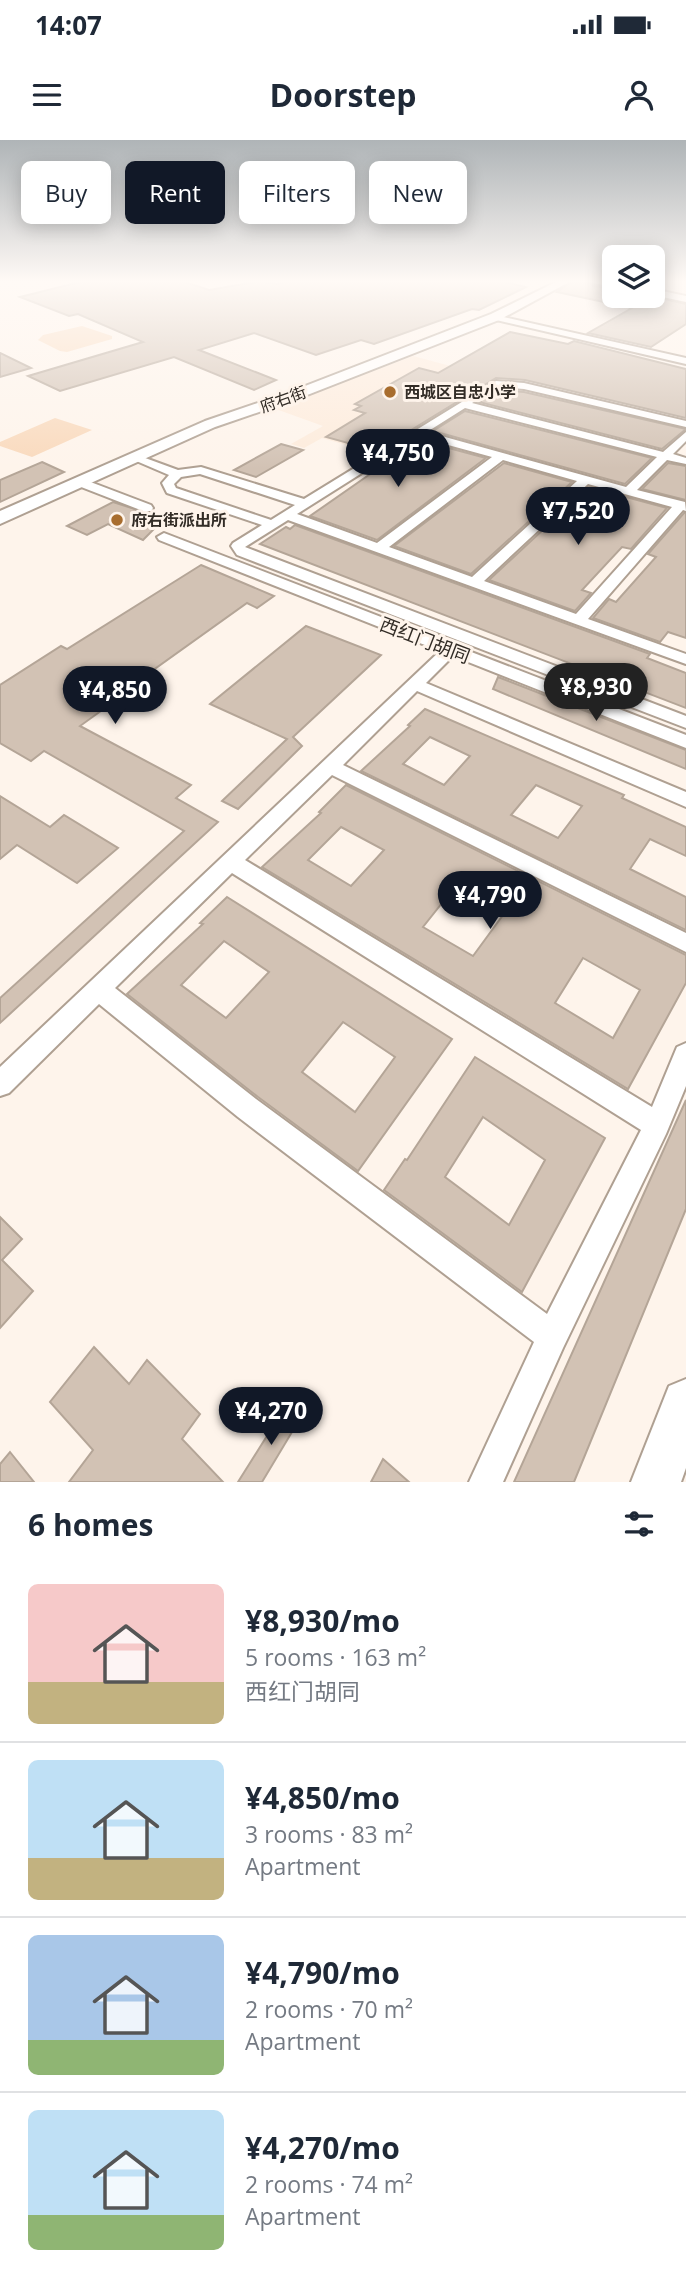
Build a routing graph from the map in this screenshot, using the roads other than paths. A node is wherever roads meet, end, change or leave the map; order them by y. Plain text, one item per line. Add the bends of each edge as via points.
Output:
1 (427, 344) edge
2 (611, 344) edge
3 (686, 361) edge
4 (463, 404) junction
5 (686, 424) edge
6 (417, 433) junction
7 (686, 435) edge
8 (501, 456) junction
9 (665, 456) junction
10 (133, 457) junction
11 (686, 461) edge
12 (177, 474) junction
13 (586, 479) junction
14 (80, 482) junction
15 (629, 491) junction
16 (305, 504) junction
17 (683, 506) edge
18 (147, 508) dead end
19 (287, 515) junction
20 (0, 518) edge
21 (271, 524) junction
22 (164, 537) dead end
23 (379, 548) junction
24 (475, 582) junction
25 (579, 620) junction
26 (450, 650) junction
27 (686, 659) edge
28 (417, 685) junction
29 (686, 722) edge
30 (686, 742) edge
31 (332, 766) junction
32 (686, 800) edge
33 (231, 862) junction
34 (686, 943) edge
35 (100, 990) junction
36 (686, 1055) edge
37 (0, 1084) edge
38 (657, 1125) junction
39 (552, 1337) junction
40 (686, 1403) edge
41 (486, 1482) edge
42 (656, 1482) edge

1 - 10 main road, 府右街
2 - 3 street
4 - 5 street via 504,382
4 - 6 street
4 - 9 street
6 - 8 street
6 - 16 street
7 - 9 street
8 - 13 street
8 - 23 street
9 - 11 street
9 - 15 street
10 - 12 street
10 - 14 main road, 府右街
12 - 16 street via 201,470
12 - 21 street via 167,482 171,490
13 - 15 street
13 - 24 street
14 - 18 street
14 - 20 main road, 府右街
15 - 17 street
16 - 19 street
17 - 25 street
19 - 21 street
19 - 23 street
21 - 29 street via 237,546 242,552
22 - 26 street, 西红门胡同
23 - 24 street
24 - 25 street
25 - 27 street
26 - 28 street
26 - 30 street, 西红门胡同
28 - 31 street
28 - 32 street
31 - 33 street
31 - 34 street
33 - 35 street
33 - 38 street
35 - 37 street
35 - 39 street via 247,1108
36 - 38 street
38 - 39 street
39 - 41 street
40 - 42 main road

